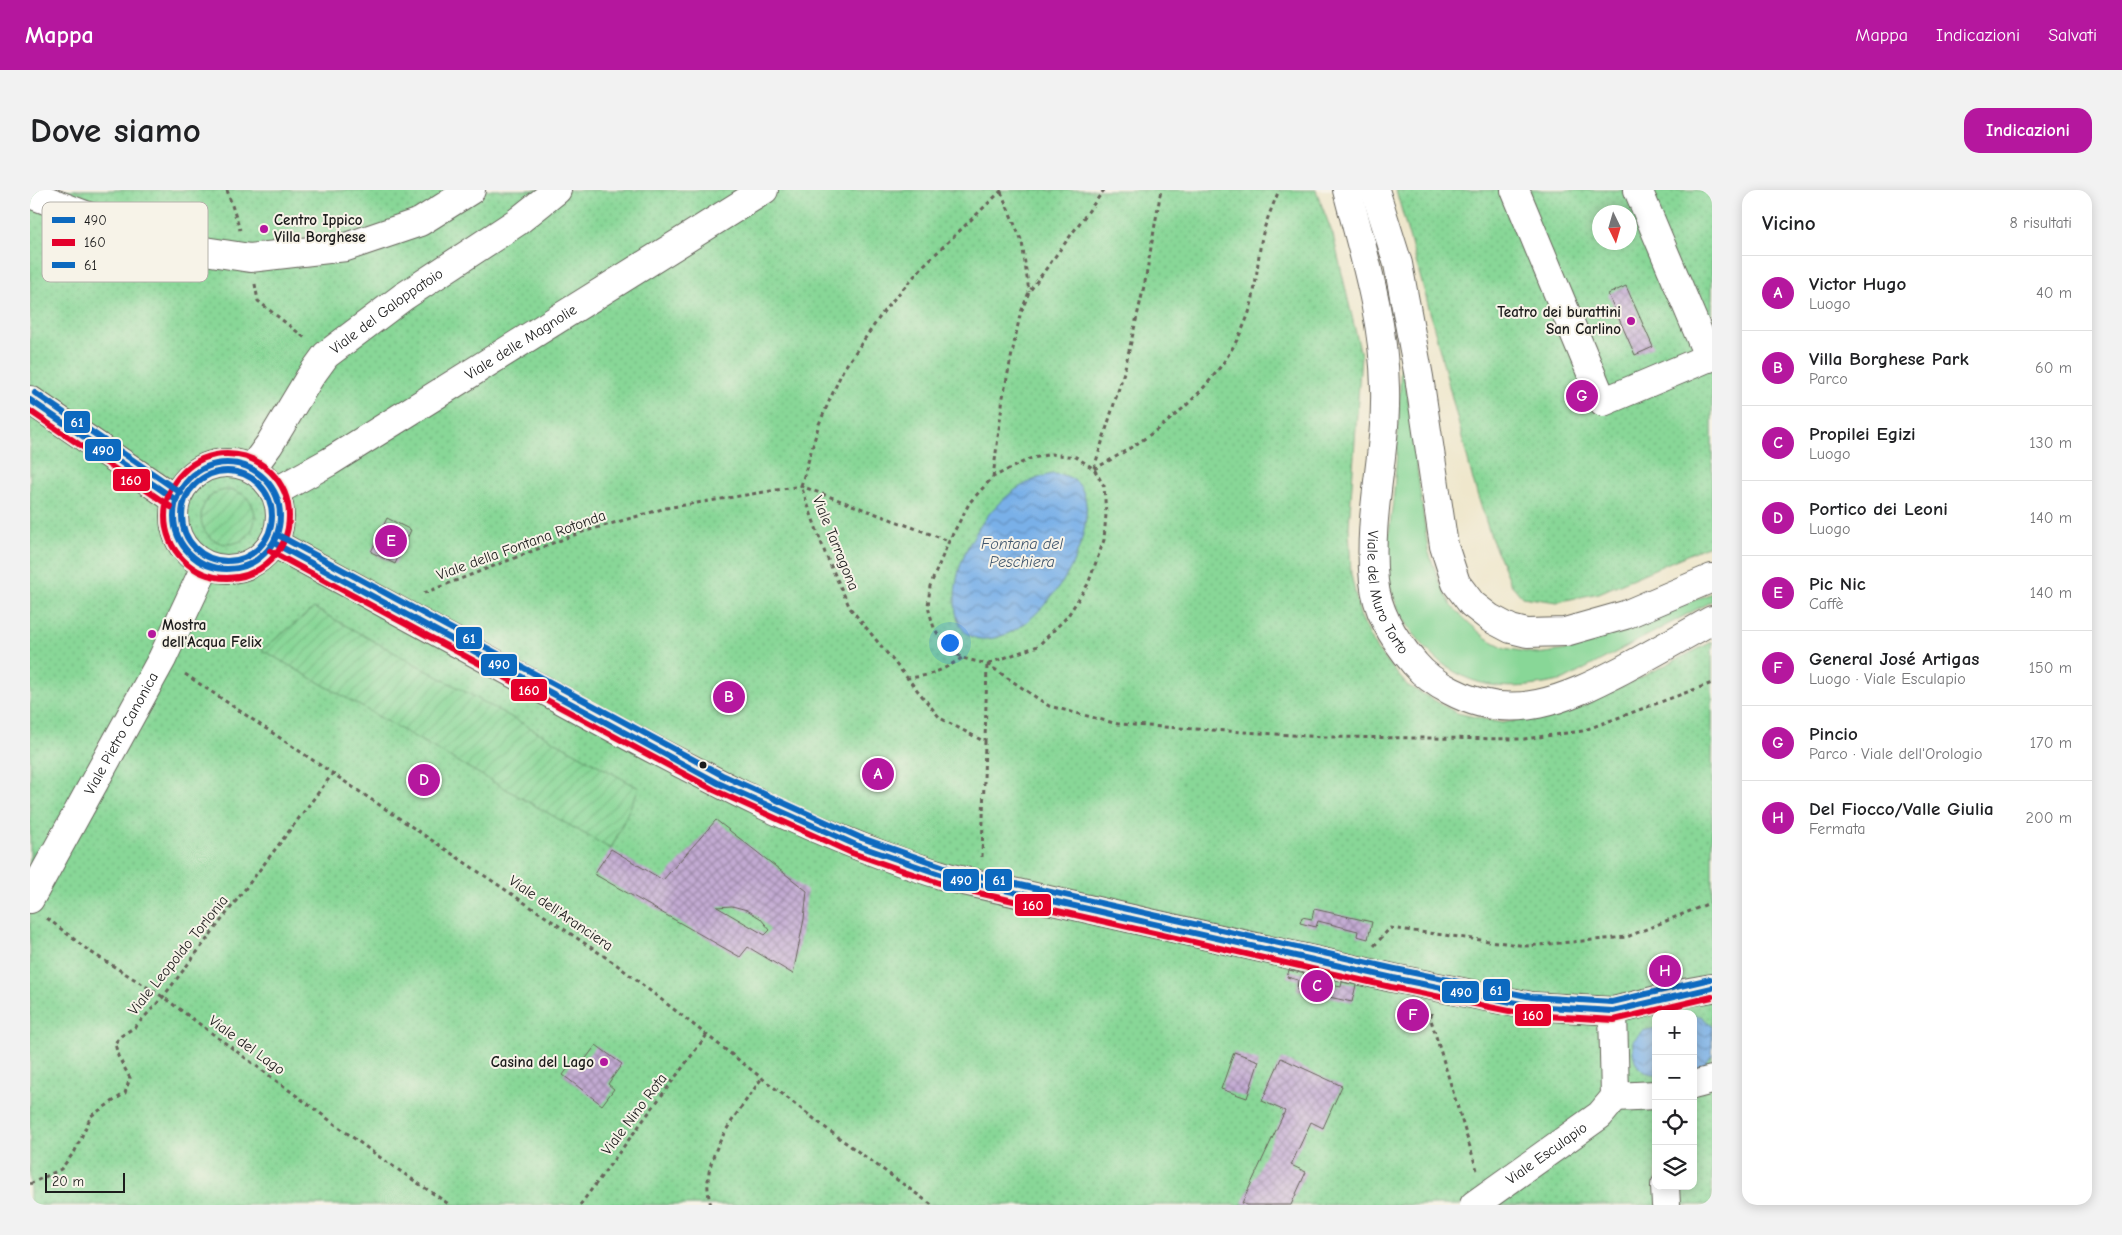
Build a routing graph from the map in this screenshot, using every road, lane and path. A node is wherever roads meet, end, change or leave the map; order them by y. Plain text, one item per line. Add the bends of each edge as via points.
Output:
1 (471, 190) edge
2 (557, 190) edge
3 (764, 190) edge
4 (1104, 190) edge
5 (1161, 190) edge
6 (1280, 190) edge
7 (1347, 190) edge
8 (1375, 190) edge
9 (1515, 190) edge
10 (1638, 190) edge
11 (1001, 191) edge
12 (30, 194) edge
13 (51, 202) edge
14 (208, 252) edge
15 (1029, 292) junction
16 (1710, 357) edge
17 (30, 400) edge
18 (252, 468) junction
19 (1094, 468) junction
20 (993, 477) junction
21 (801, 486) junction
22 (275, 492) junction
23 (176, 500) junction
24 (949, 541) junction
25 (274, 543) junction
26 (206, 566) junction
27 (1712, 578) edge
28 (391, 607) junction
29 (1712, 620) edge
30 (962, 658) junction
31 (162, 659) junction
32 (987, 664) junction
33 (905, 678) junction
34 (1712, 683) edge
35 (985, 742) junction
36 (334, 772) junction
37 (981, 885) junction
38 (1712, 902) edge
39 (37, 908) edge
40 (1372, 948) dead end
41 (1712, 988) edge
42 (163, 996) junction
43 (1613, 1011) junction
44 (706, 1036) junction
45 (1436, 1036) dead end
46 (761, 1079) junction
47 (1712, 1080) edge
48 (1697, 1084) edge
49 (1652, 1095) edge
50 (1615, 1097) junction
51 (30, 1184) edge
52 (1665, 1190) edge
53 (1480, 1201) edge
54 (450, 1205) edge
55 (580, 1205) edge
56 (711, 1205) edge
57 (932, 1205) edge
58 (1666, 1205) edge

1 - 14 street via 420,222 346,246 250,258
2 - 18 street, Viale del Galoppatoio via 517,222 403,297 326,355
3 - 22 street, Viale delle Magnolie via 329,462
4 - 15 path
5 - 19 path via 1145,282 1124,372
6 - 19 path via 1264,230 1247,317 1224,364 1199,394 1156,432
7 - 29 street, Viale del Muro Torto via 1371,278 1383,353 1385,407 1374,531 1375,589 1382,614 1408,656 1430,678 1470,700 1502,706 1544,704 1589,688
8 - 27 street via 1398,264 1419,377 1444,546 1456,582 1472,604 1511,629 1527,633 1565,632 1625,615
9 - 16 street via 1603,402
10 - 16 street
11 - 15 path via 1022,242
11 - 21 path, Viale Tarragona via 924,265 886,308 843,370 819,424
12 - 13 street
15 - 20 path via 1020,315 1003,397
17 - 23 street
18 - 22 street
18 - 23 street via 222,462 206,467 188,479
19 - 20 path via 1076,457 1051,454 1029,459
19 - 32 path via 1104,486 1106,514 1104,540 1088,584 1067,617 1038,646
20 - 24 path via 970,502
21 - 24 path, Viale della Fontana Rotonda
21 - 28 path, Viale della Fontana Rotonda via 666,508 579,533
21 - 33 path, Viale Tarragona via 825,553 850,608
22 - 25 street via 281,510 280,527
23 - 26 street via 174,524 177,536 188,554
24 - 30 path via 930,586 928,607 934,628 946,646
25 - 26 street via 265,554 244,567 227,570
25 - 28 street
26 - 31 street, Viale Pietro Canonica
28 - 37 street via 660,754 848,844
30 - 32 path
30 - 33 path via 924,677
31 - 36 path, Viale dell'Aranciera
31 - 39 street, Viale Pietro Canonica
32 - 34 path via 1049,706 1118,724 1323,737 1524,739 1582,731
32 - 35 path
33 - 35 path, Viale Tarragona via 940,718
35 - 37 path
36 - 42 path, Viale Leopoldo Torlonia
36 - 44 path, Viale dell'Aranciera via 617,965
37 - 43 street via 1531,1006
38 - 40 path via 1627,937 1527,946 1390,928
39 - 42 path, Viale del Lago via 89,951
41 - 43 street
42 - 51 path, Viale Leopoldo Torlonia via 135,1027 115,1043 130,1078 125,1093 90,1116 75,1151 61,1169
42 - 54 path, Viale del Lago via 378,1156
43 - 50 street
44 - 46 path, Viale dell'Aranciera
44 - 55 path, Viale Nino Rota
45 - 53 path
46 - 56 path via 718,1144 710,1169
46 - 57 path, Viale dell'Aranciera
47 - 48 street
49 - 50 street
50 - 53 street, Viale Esculapio via 1600,1115
52 - 58 street

